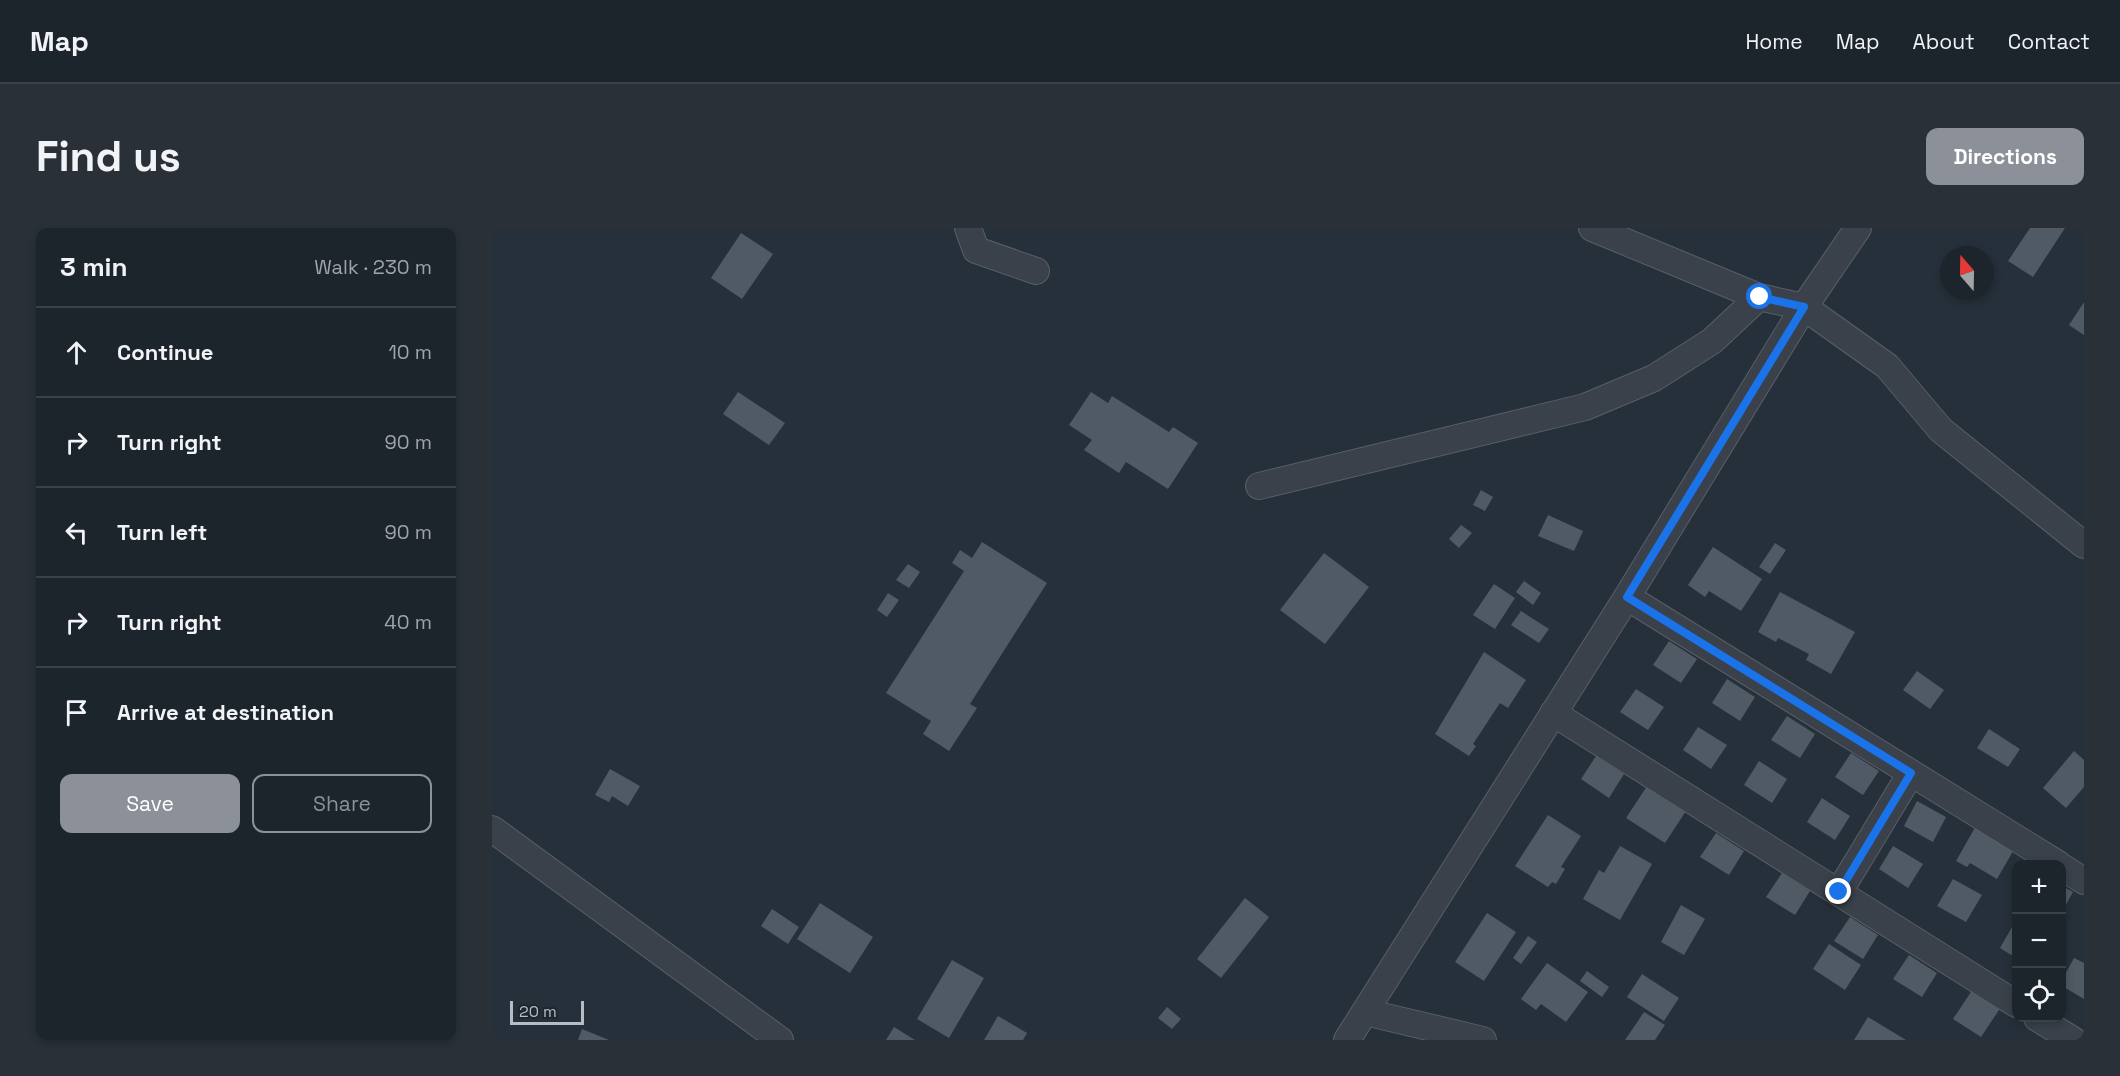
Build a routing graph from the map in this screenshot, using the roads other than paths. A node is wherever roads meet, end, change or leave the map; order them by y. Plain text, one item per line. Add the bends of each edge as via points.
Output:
1 (968, 228) edge
2 (1592, 228) edge
3 (1858, 228) edge
4 (1036, 272) dead end
5 (1760, 297) junction
6 (1804, 307) junction
7 (1259, 486) dead end
8 (2084, 545) edge
9 (1627, 597) junction
10 (1553, 713) junction
11 (1911, 773) junction
12 (492, 829) edge
13 (2050, 860) edge
14 (2066, 870) edge
15 (2084, 881) edge
16 (1839, 892) junction
17 (2012, 1001) edge
18 (1380, 1022) edge
19 (2045, 1022) edge
20 (780, 1040) edge
21 (1347, 1040) edge
22 (1483, 1040) edge
23 (2073, 1040) edge

1 - 4 street via 976,250
2 - 5 street
3 - 6 street
5 - 6 street
5 - 7 street via 1712,341 1654,378 1585,407
6 - 8 street via 1887,366 1941,430
6 - 9 street
9 - 10 street
9 - 11 street
10 - 16 street
10 - 18 street
11 - 13 street
11 - 16 street
12 - 20 street
14 - 15 street
16 - 17 street
18 - 21 street
18 - 22 street
19 - 23 street

